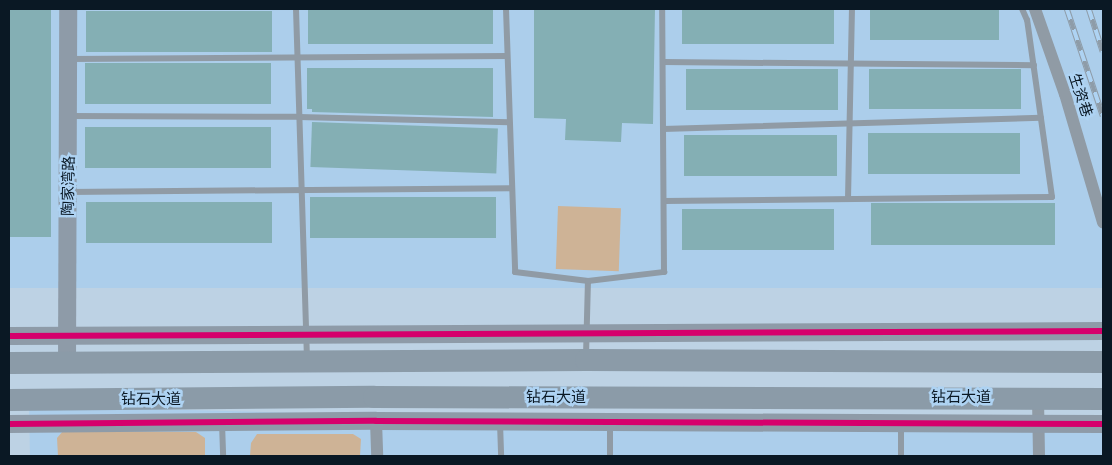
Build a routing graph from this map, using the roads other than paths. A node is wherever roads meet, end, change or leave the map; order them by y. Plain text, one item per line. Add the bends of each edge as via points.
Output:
1 (68, 9) edge
2 (296, 9) edge
3 (506, 9) edge
4 (662, 9) edge
5 (852, 9) edge
6 (1022, 9) edge
7 (1035, 9) edge
8 (507, 56) junction
9 (298, 57) junction
10 (69, 59) junction
11 (662, 62) junction
12 (851, 64) junction
13 (1034, 65) junction
14 (69, 116) junction
15 (299, 117) junction
16 (1041, 118) junction
17 (510, 122) junction
18 (850, 124) junction
19 (663, 129) junction
20 (512, 188) junction
21 (302, 190) junction
22 (68, 192) junction
23 (848, 199) junction
24 (664, 201) junction
25 (1103, 222) edge
26 (588, 281) junction
27 (1103, 331) edge
28 (586, 334) junction
29 (306, 335) junction
30 (9, 336) edge
31 (67, 336) junction
32 (200, 336) junction
33 (586, 360) junction
34 (307, 361) junction
35 (201, 362) junction
36 (1103, 362) edge
37 (9, 363) edge
38 (67, 363) junction
39 (330, 397) junction
40 (585, 397) junction
41 (1038, 398) junction
42 (1103, 399) edge
43 (9, 400) edge
44 (329, 421) junction
45 (376, 421) junction
46 (500, 421) junction
47 (222, 422) junction
48 (584, 422) junction
49 (610, 422) junction
50 (9, 424) edge
51 (901, 424) junction
52 (1039, 424) junction
53 (1103, 424) edge
54 (223, 456) edge
55 (377, 456) edge
56 (501, 456) edge
57 (610, 456) edge
58 (901, 456) edge
59 (1039, 456) edge

1 - 10 street, 陶家湾路
2 - 9 lane
3 - 8 lane
4 - 11 lane
5 - 12 lane
6 - 13 lane via 1027,20
7 - 25 street, 生资巷
8 - 9 lane
8 - 17 lane
9 - 10 lane
9 - 15 lane
10 - 14 street, 陶家湾路
11 - 12 lane
11 - 19 lane
12 - 13 lane
12 - 18 lane
13 - 16 lane
14 - 15 lane
14 - 22 street, 陶家湾路
15 - 17 lane
15 - 21 lane
16 - 18 lane
16 - 23 lane via 1052,197
17 - 20 lane
18 - 19 lane
18 - 23 lane
19 - 24 lane
20 - 21 lane
20 - 26 lane via 515,272
21 - 22 lane
21 - 29 lane
22 - 31 street, 陶家湾路
23 - 24 lane
24 - 26 lane via 664,272
26 - 28 lane
27 - 28 street
28 - 29 street
28 - 33 lane
29 - 32 street
29 - 34 lane
30 - 31 street
31 - 32 street
31 - 38 street, 陶家湾路
32 - 35 street
33 - 34 highway
33 - 36 highway
34 - 35 highway
35 - 38 highway
37 - 38 highway
39 - 40 highway, 钻石大道
39 - 43 highway, 钻石大道
39 - 44 street
40 - 41 highway, 钻石大道
40 - 48 street
41 - 42 highway, 钻石大道
41 - 52 street
44 - 45 street
44 - 47 street
45 - 46 street
45 - 55 street
46 - 48 street
46 - 56 lane
47 - 50 street
47 - 54 lane
48 - 49 street
49 - 51 street
49 - 57 lane
51 - 52 street
51 - 58 lane
52 - 53 street
52 - 59 street

